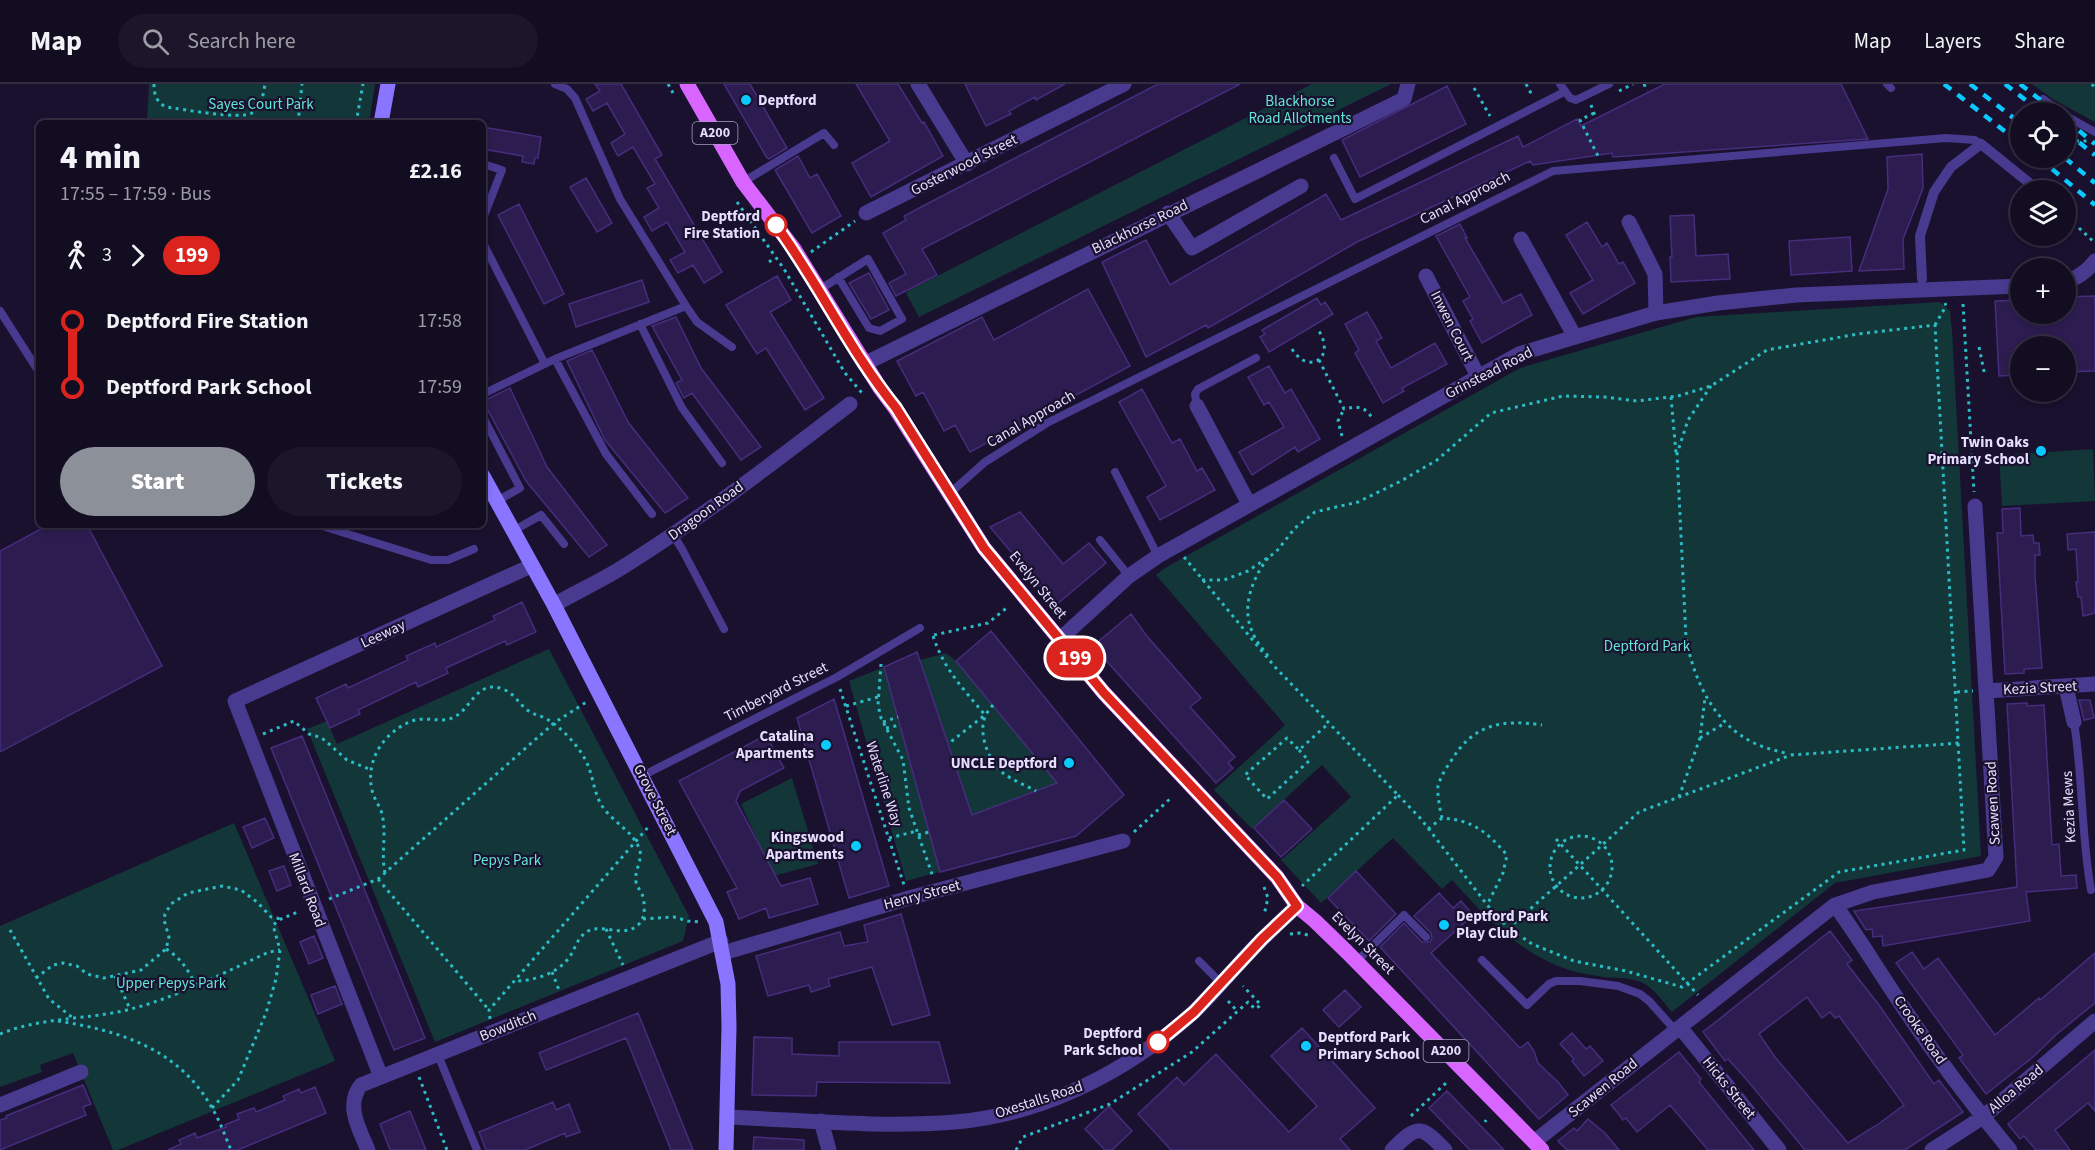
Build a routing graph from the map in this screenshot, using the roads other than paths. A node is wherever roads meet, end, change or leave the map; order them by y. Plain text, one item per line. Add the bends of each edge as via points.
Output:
1 (388, 84) edge
2 (555, 84) edge
3 (687, 84) edge
4 (918, 84) edge
5 (1124, 84) edge
6 (1408, 84) edge
7 (1610, 84) edge
8 (1562, 88) edge
9 (2043, 99) dead end
10 (2047, 102) edge
11 (382, 120) edge
12 (2076, 122) edge
13 (2095, 132) edge
14 (1981, 144) junction
15 (834, 145) dead end
16 (1334, 158) dead end
17 (967, 164) junction
18 (486, 165) edge
19 (2026, 180) edge
20 (743, 182) junction
21 (1301, 186) dead end
22 (486, 210) edge
23 (866, 213) road end
24 (1168, 213) junction
25 (1629, 222) dead end
26 (1521, 238) dead end
27 (486, 249) edge
28 (2095, 261) edge
29 (1426, 276) dead end
30 (2076, 276) edge
31 (838, 277) junction
32 (1922, 279) dead end
33 (2010, 286) edge
34 (819, 290) junction
35 (686, 306) junction
36 (0, 310) edge
37 (1656, 313) junction
38 (640, 324) junction
39 (1575, 337) junction
40 (732, 347) dead end
41 (1256, 358) dead end
42 (555, 359) junction
43 (545, 364) junction
44 (864, 364) junction
45 (36, 367) edge
46 (1479, 376) junction
47 (486, 393) edge
48 (850, 404) dead end
49 (1197, 406) joint
50 (486, 423) edge
51 (722, 463) dead end
52 (1115, 472) dead end
53 (486, 481) edge
54 (949, 494) junction
55 (497, 501) junction
56 (1249, 504) junction
57 (1975, 506) road end
58 (652, 514) dead end
59 (329, 528) edge
60 (513, 531) junction
61 (673, 535) junction
62 (1101, 540) dead end
63 (564, 544) dead end
64 (474, 549) dead end
65 (1158, 556) junction
66 (531, 566) junction
67 (1129, 576) junction
68 (554, 604) junction
69 (920, 628) road end
70 (724, 629) dead end
71 (1059, 640) junction
72 (2095, 684) edge
73 (2066, 687) junction
74 (1986, 691) junction
75 (235, 701) joint
76 (2074, 722) joint
77 (642, 776) junction
78 (1123, 841) road end
79 (2091, 890) dead end
80 (1835, 905) junction
81 (1297, 906) junction
82 (1426, 937) dead end
83 (722, 947) junction
84 (1482, 960) dead end
85 (1199, 961) dead end
86 (1357, 961) junction
87 (1221, 983) junction
88 (2095, 1022) edge
89 (1677, 1028) junction
90 (438, 1054) junction
91 (81, 1072) dead end
92 (381, 1077) junction
93 (0, 1105) edge
94 (727, 1117) junction
95 (1983, 1117) junction
96 (821, 1121) junction
97 (1538, 1146) edge
98 (363, 1149) edge
99 (477, 1150) edge
100 (726, 1150) edge
101 (830, 1150) edge
102 (1392, 1150) edge
103 (1445, 1150) edge
104 (1779, 1150) edge
105 (1932, 1150) edge
106 (2010, 1150) edge

1 - 11 main road
2 - 35 lane via 567,88 575,98 620,199
3 - 20 main road, Evelyn Street / A200
4 - 17 street
5 - 17 street, Gosterwood Street
6 - 24 street, Blackhorse Road via 1404,99
7 - 8 lane via 1576,100
8 - 16 lane via 1355,199
9 - 10 lane
12 - 13 lane
14 - 19 street, Canal Approach
14 - 32 street via 1951,167 1934,192 1920,236
14 - 54 lane, Canal Approach via 1946,138 1553,171 1047,423 985,462
15 - 20 lane via 824,133
17 - 23 street, Gosterwood Street
18 - 22 lane via 502,170
20 - 34 main road, Evelyn Street / A200 via 794,249
21 - 24 street via 1192,248
24 - 44 street, Blackhorse Road
25 - 37 street via 1655,274
26 - 39 street
27 - 43 lane
28 - 30 street
29 - 46 street, Inwen Court
31 - 31 lane via 869,328 880,331 902,319 868,259
31 - 34 lane
33 - 37 street, Grinstead Road via 1796,295
34 - 44 main road, Evelyn Street / A200
35 - 38 lane
35 - 40 lane via 697,322
36 - 45 lane
37 - 39 street, Grinstead Road
38 - 42 lane
38 - 51 lane via 682,408
39 - 46 street, Grinstead Road via 1519,354
41 - 49 lane via 1198,389
42 - 43 lane
42 - 58 lane via 606,454
43 - 47 lane
44 - 54 main road, Evelyn Street / A200
46 - 56 street, Grinstead Road
48 - 61 street, Dragoon Road
49 - 56 street
50 - 55 lane via 520,488
52 - 65 lane
53 - 55 main road, Grove Street
54 - 71 main road, Evelyn Street / A200 via 975,537
55 - 60 main road, Grove Street
56 - 65 street, Grinstead Road
57 - 74 street, Scawen Road
59 - 64 lane via 431,560 448,560
60 - 63 lane via 541,515
60 - 66 main road, Grove Street
61 - 68 street, Dragoon Road via 624,567
61 - 70 lane
62 - 67 lane
65 - 67 street, Grinstead Road
66 - 68 main road, Grove Street
66 - 75 street, Leeway
67 - 71 street, Grinstead Road
68 - 77 main road, Grove Street
69 - 77 lane, Timberyard Street via 837,677
71 - 81 main road, Evelyn Street / A200 via 1277,877
72 - 73 street, Kezia Street
73 - 74 street, Kezia Street
73 - 76 street
74 - 80 street, Scawen Road via 1996,857 1988,870 1873,892
75 - 92 street, Millard Road
76 - 79 lane, Kezia Mews via 2085,861
77 - 83 main road, Grove Street via 716,922
78 - 83 street, Henry Street
80 - 89 street, Scawen Road
80 - 95 street, Crooke Road
81 - 86 main road, Evelyn Street / A200
81 - 87 street, Oxestalls Road
82 - 86 lane via 1404,915
83 - 90 street, Bowditch via 629,978
83 - 94 main road, Grove Street via 728,984
84 - 89 lane via 1527,1005 1556,981 1618,986 1640,994
85 - 87 lane
86 - 97 main road, Evelyn Street / A200
87 - 96 street, Oxestalls Road via 1176,1028 1121,1067 1036,1105 957,1122
88 - 95 street, Alloa Road
89 - 97 street, Scawen Road
89 - 104 street, Hicks Street
90 - 92 street, Bowditch
90 - 99 lane
91 - 93 street
92 - 98 street, Bowditch via 361,1085 353,1095
94 - 96 street, Oxestalls Road
94 - 100 main road, Grove Street
95 - 105 street, Alloa Road
95 - 106 street, Crooke Road
96 - 101 street
102 - 103 street via 1409,1133 1419,1130 1431,1135

